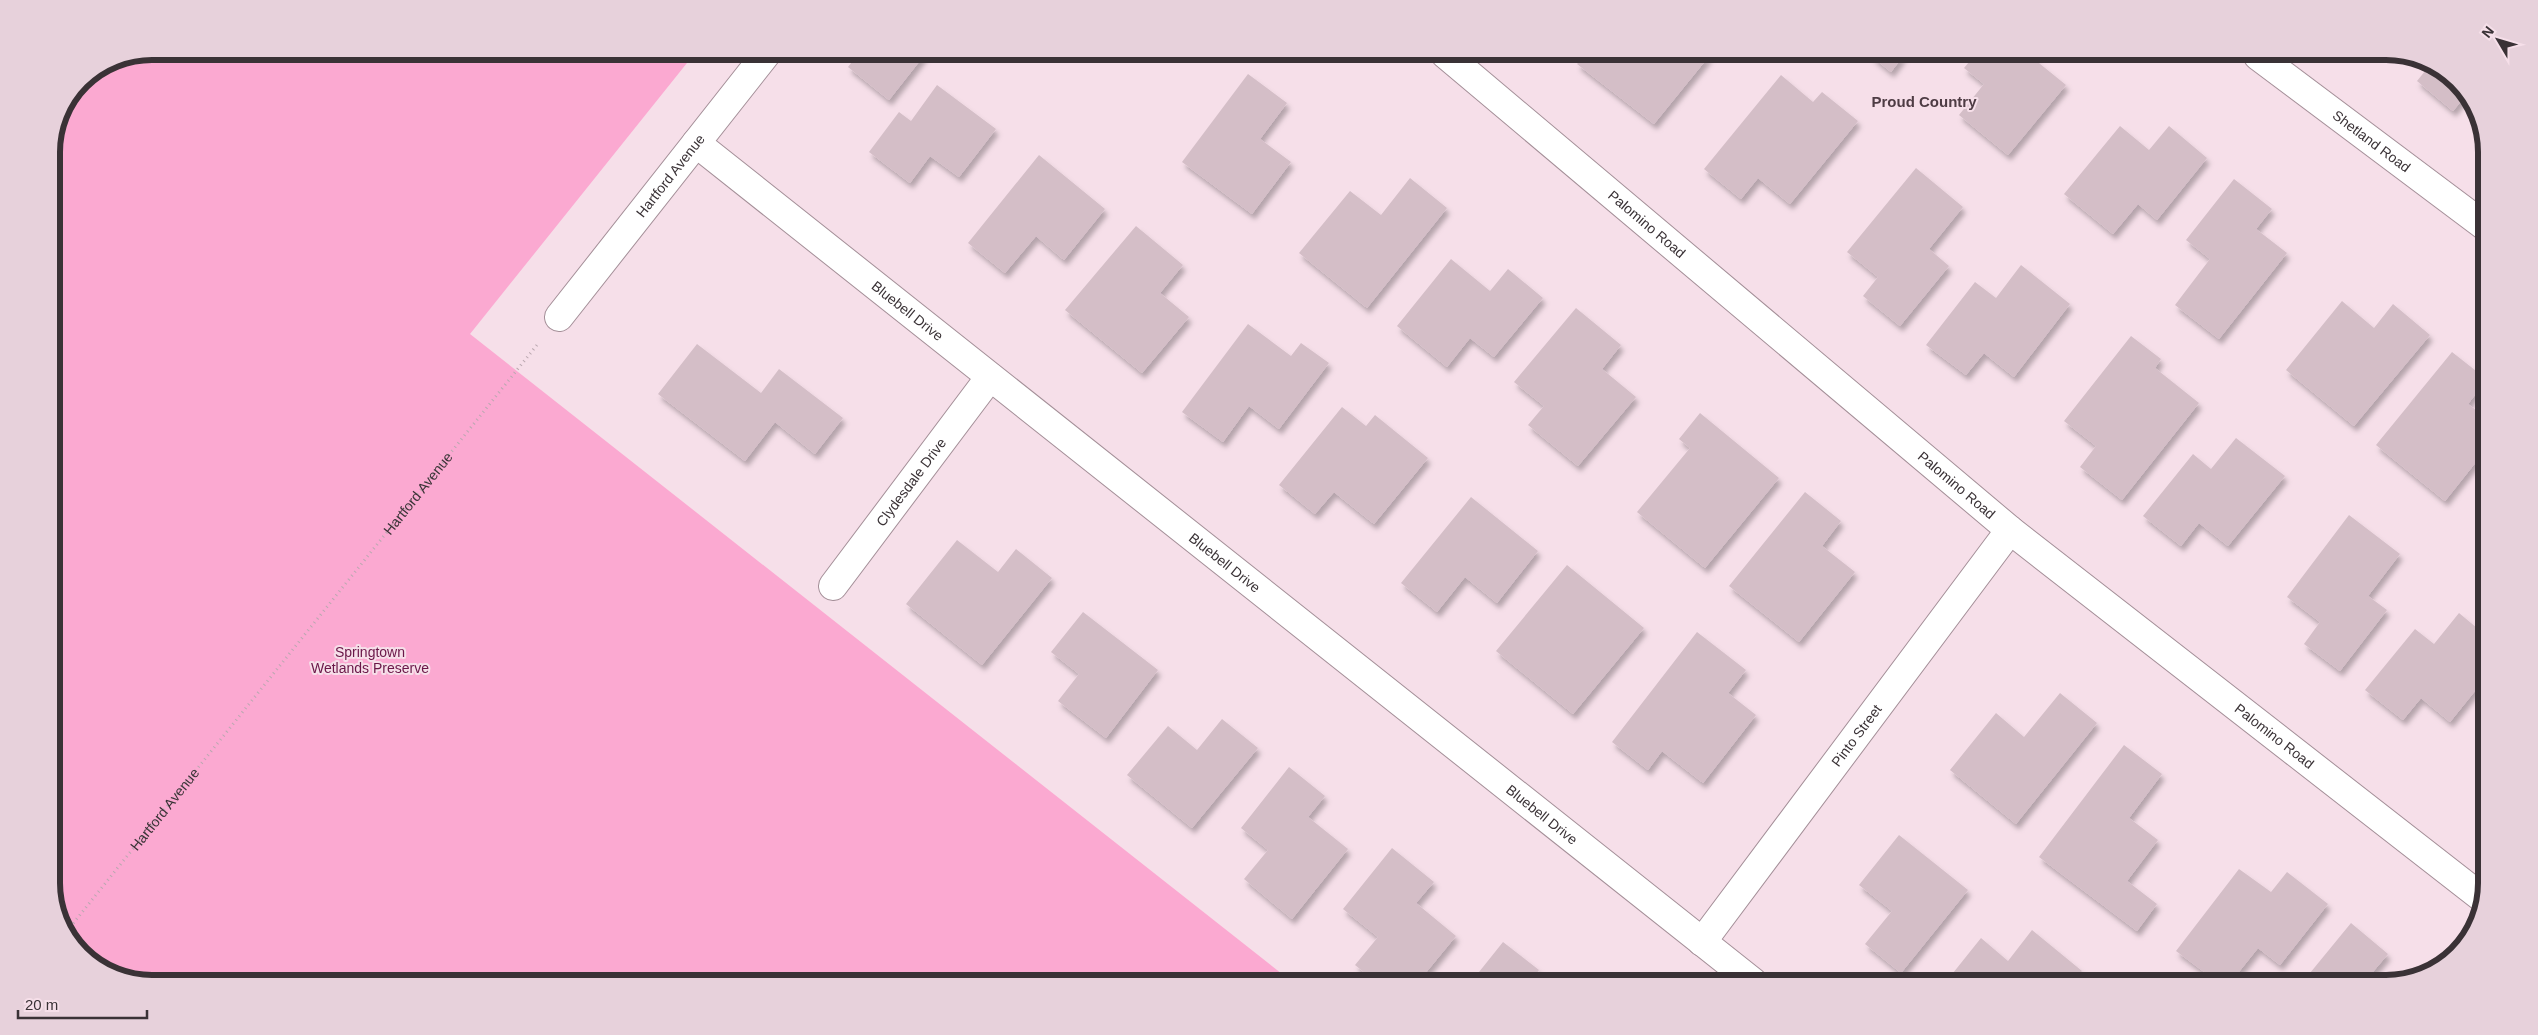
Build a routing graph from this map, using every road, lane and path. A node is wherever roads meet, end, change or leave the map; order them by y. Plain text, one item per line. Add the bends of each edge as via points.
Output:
1 (761, 60) edge
2 (1452, 60) edge
3 (2263, 60) edge
4 (696, 143) junction
5 (2478, 221) edge
6 (559, 317) joint
7 (990, 377) junction
8 (2010, 530) junction
9 (833, 586) dead end
10 (2477, 893) edge
11 (71, 927) edge
12 (1702, 942) junction
13 (1744, 975) edge

1 - 4 street, Hartford Avenue
2 - 8 street, Palomino Road
3 - 5 street, Shetland Road
4 - 6 street, Hartford Avenue
4 - 7 street, Bluebell Drive
6 - 11 path, Hartford Avenue
7 - 9 street, Clydesdale Drive
7 - 12 street, Bluebell Drive
8 - 10 street, Palomino Road
8 - 12 street, Pinto Street
12 - 13 street, Bluebell Drive

